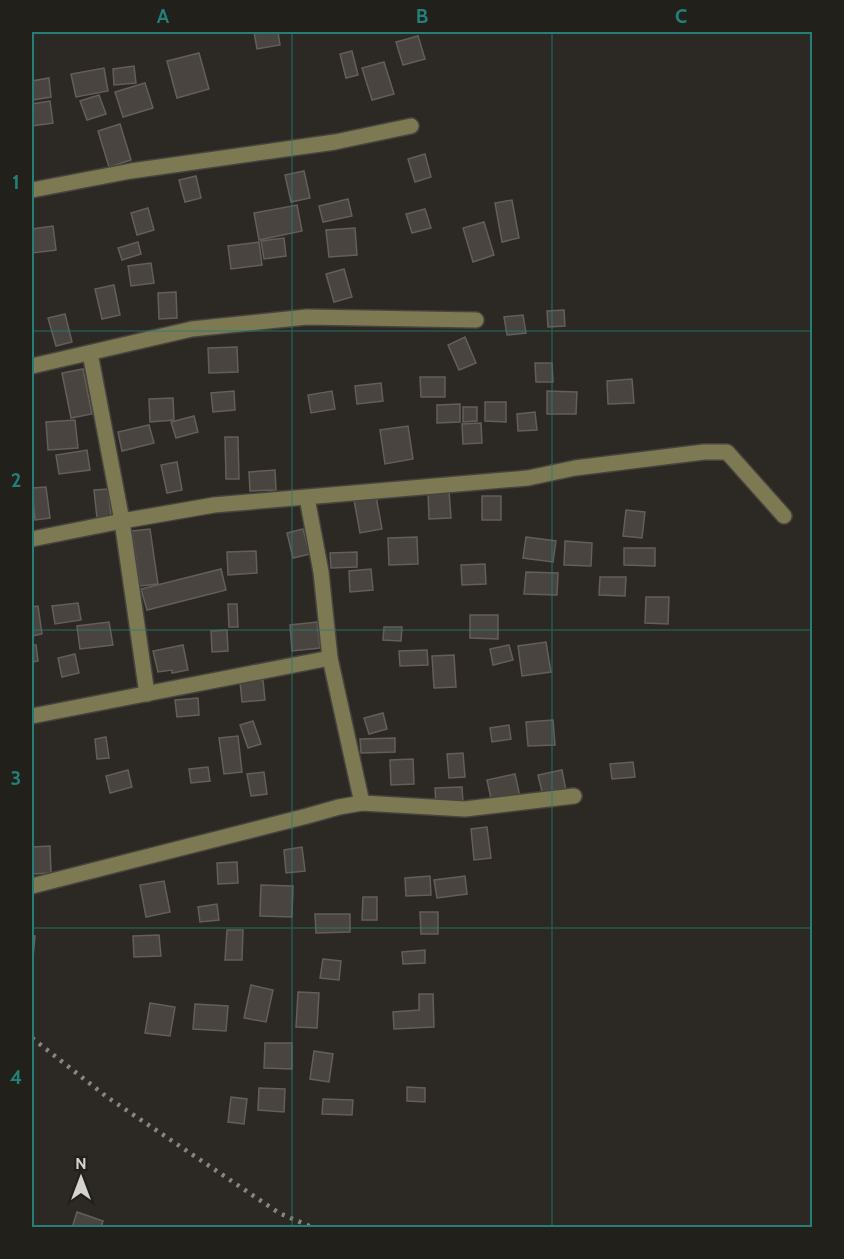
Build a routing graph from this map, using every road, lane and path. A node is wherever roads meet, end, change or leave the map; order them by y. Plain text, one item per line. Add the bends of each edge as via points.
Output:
1 (411, 126) dead end
2 (32, 190) edge
3 (476, 320) dead end
4 (90, 353) junction
5 (32, 366) edge
6 (307, 498) junction
7 (784, 516) dead end
8 (122, 521) junction
9 (32, 539) edge
10 (330, 658) junction
11 (147, 694) junction
12 (32, 716) edge
13 (574, 796) dead end
14 (362, 803) junction
15 (32, 886) edge

1 - 2 street via 335,142 130,171
3 - 4 street via 307,317 192,329
4 - 5 street
4 - 8 street
6 - 7 street via 528,478 575,468 727,452
6 - 8 street via 214,505
6 - 10 street via 321,572
8 - 9 street
8 - 11 street
10 - 11 street
10 - 14 street
11 - 12 street
13 - 14 street via 465,809
14 - 15 street

